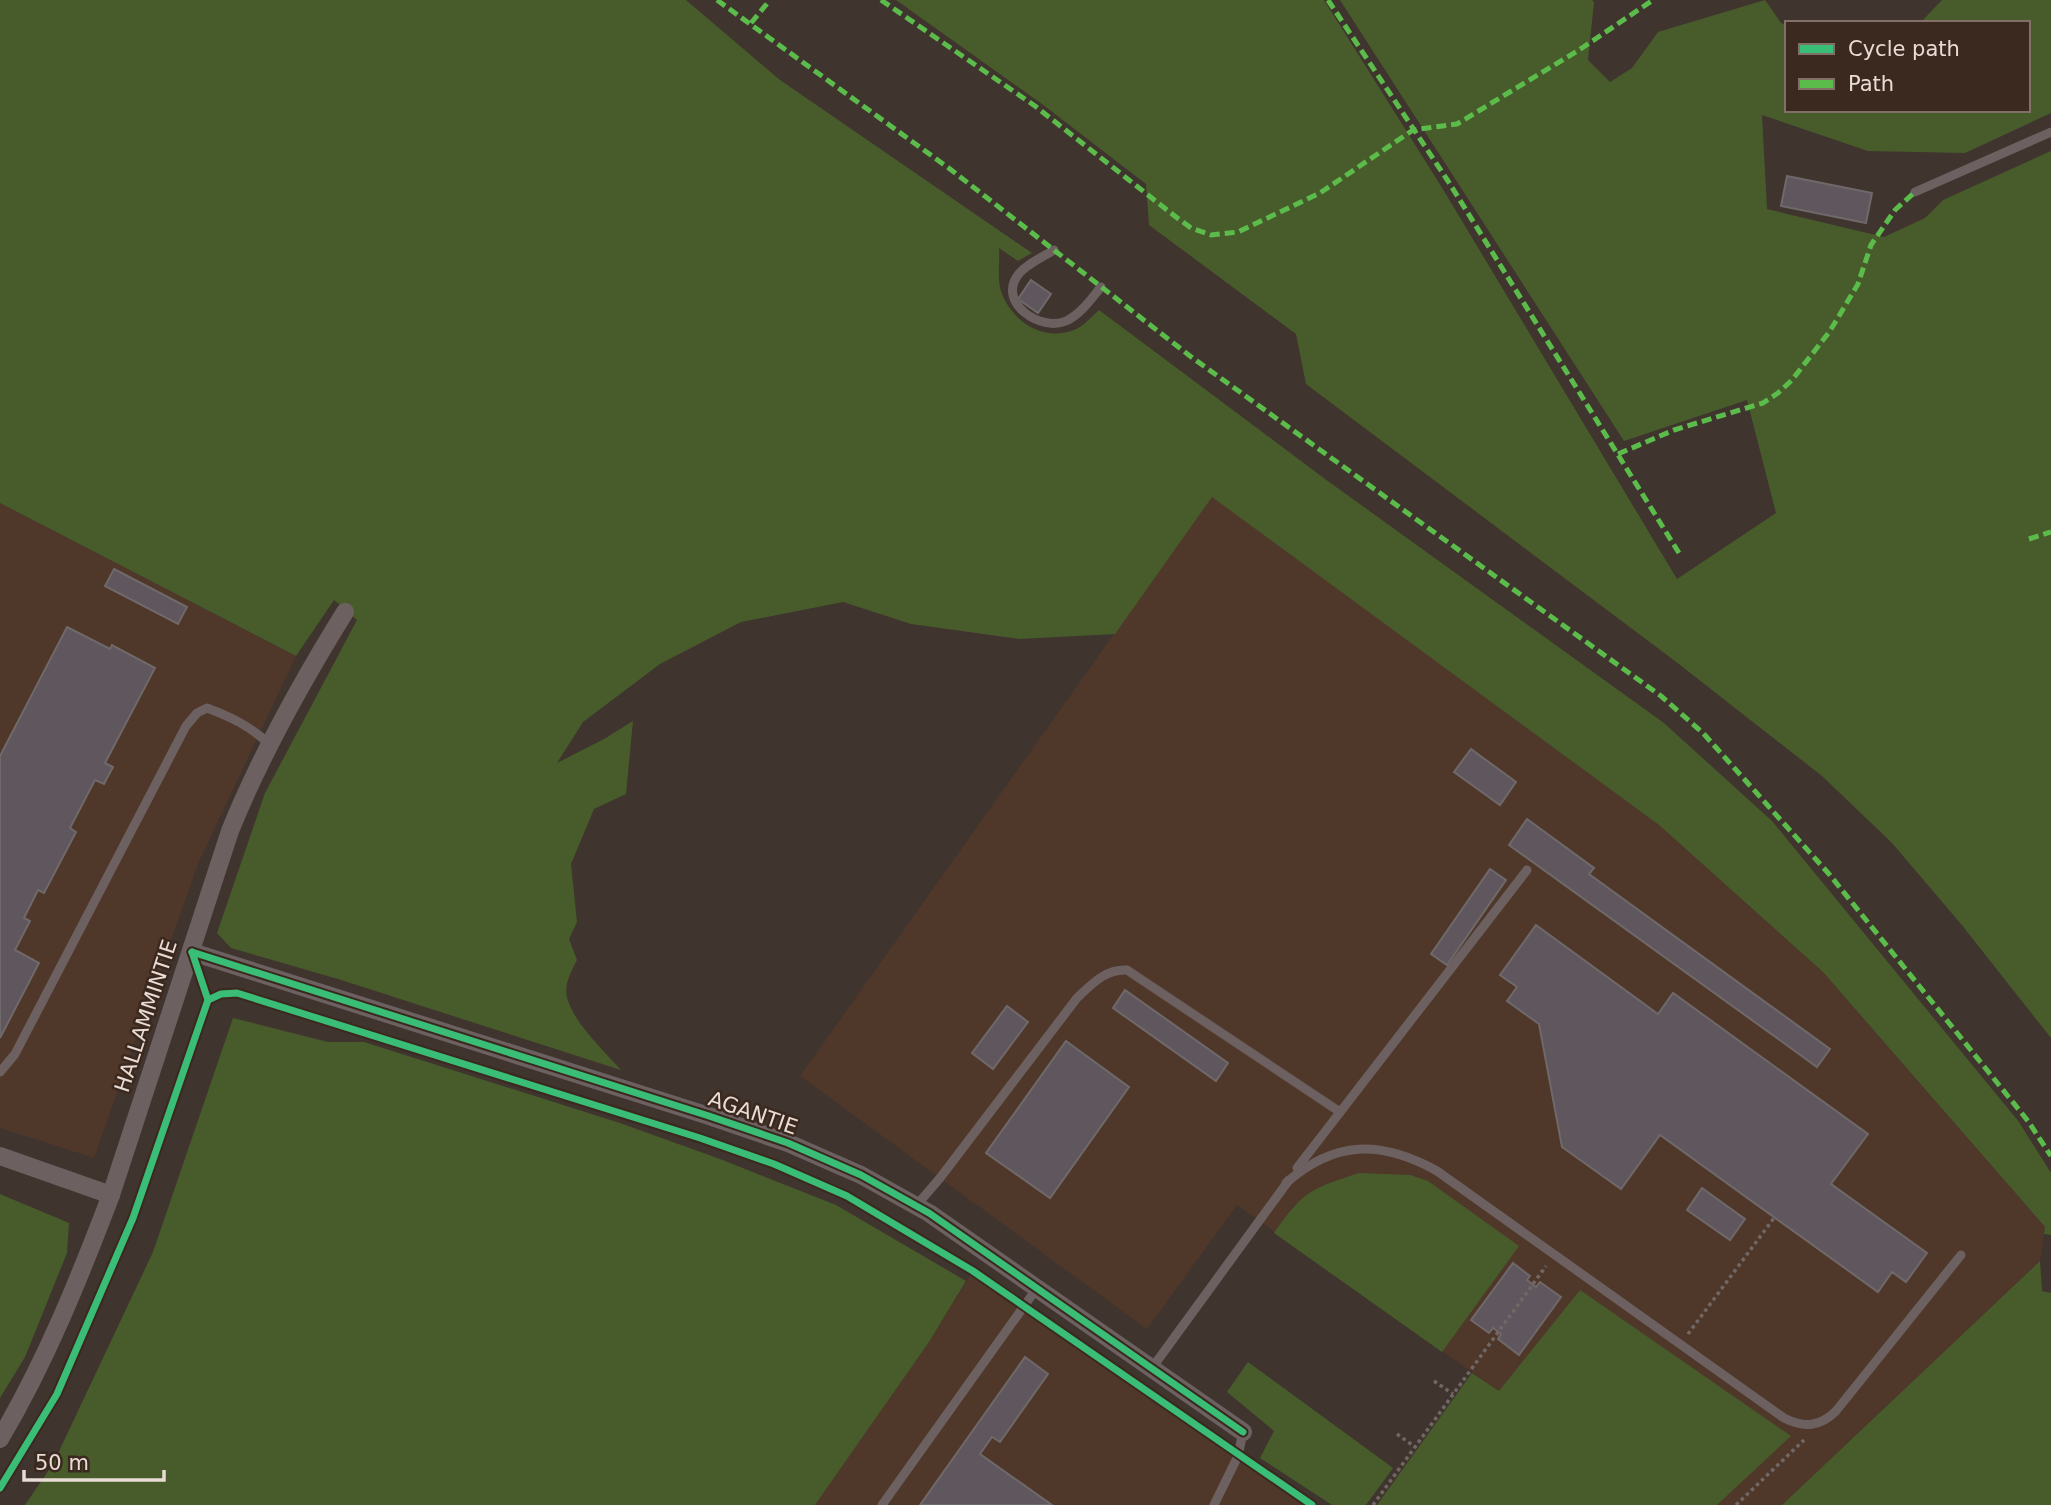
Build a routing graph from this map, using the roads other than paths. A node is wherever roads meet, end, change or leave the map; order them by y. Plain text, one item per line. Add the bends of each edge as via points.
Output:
1 (2051, 132) edge
2 (1915, 191) dead end
3 (1054, 250) dead end
4 (1101, 287) dead end
5 (345, 612) dead end
6 (269, 744) junction
7 (1527, 870) dead end
8 (192, 952) junction
9 (0, 1072) edge
10 (1340, 1112) junction
11 (0, 1156) edge
12 (1286, 1183) junction
13 (111, 1195) junction
14 (916, 1206) junction
15 (1961, 1255) dead end
16 (1037, 1288) junction
17 (1152, 1368) junction
18 (1243, 1432) joint
19 (0, 1438) edge
20 (881, 1505) edge
21 (1214, 1505) edge

1 - 2 lane
3 - 4 lane via 1014,281 1014,302 1026,313 1044,322 1063,322 1079,313
5 - 6 street, HALLAMMINTIE
6 - 8 street, HALLAMMINTIE via 230,831
6 - 9 lane via 236,719 207,708 186,726 15,1054
7 - 10 lane
8 - 13 street, HALLAMMINTIE
8 - 14 street, AGANTIE via 788,1143 861,1175
10 - 12 lane
10 - 14 lane via 1126,970 1114,970 1077,998
11 - 13 street
12 - 15 lane via 1336,1152 1375,1149 1419,1161 1784,1418 1804,1425 1819,1424 1836,1411
12 - 17 lane
13 - 19 street, HALLAMMINTIE via 48,1350
14 - 16 street, AGANTIE
16 - 17 street, AGANTIE
16 - 20 lane
17 - 18 street, AGANTIE
18 - 21 lane via 1238,1456

